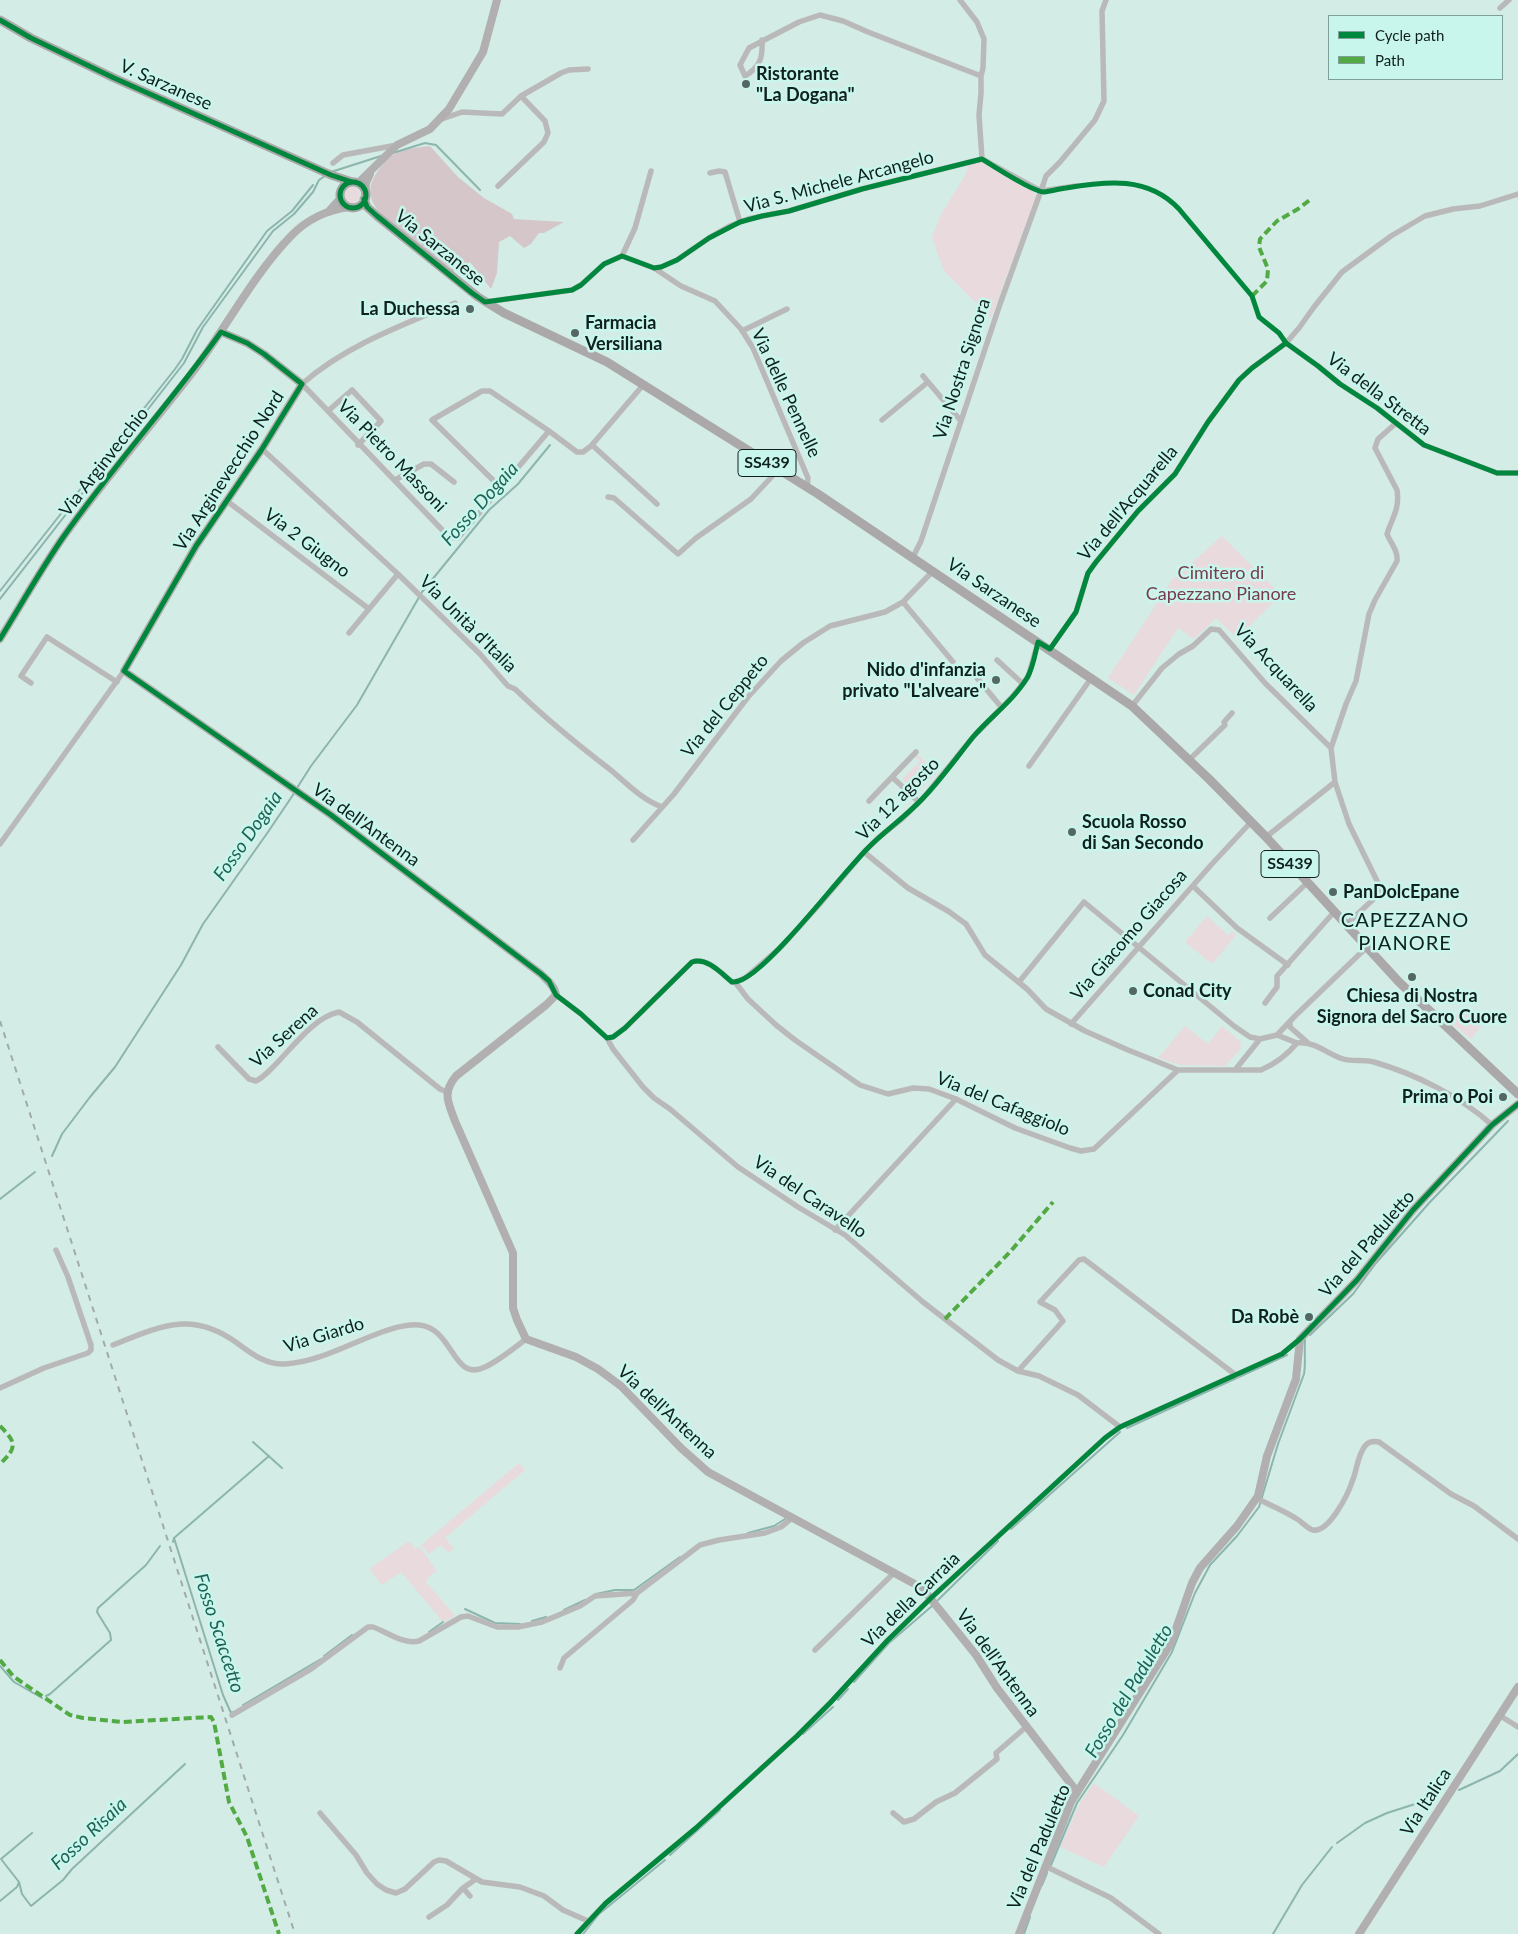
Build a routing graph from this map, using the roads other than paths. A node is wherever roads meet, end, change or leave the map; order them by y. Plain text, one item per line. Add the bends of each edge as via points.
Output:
1 (498, 0) edge
2 (960, 0) edge
3 (1106, 0) edge
4 (1508, 0) edge
5 (1500, 8) dead end
6 (0, 20) edge
7 (762, 40) junction
8 (588, 70) dead end
9 (980, 76) junction
10 (521, 96) junction
11 (442, 119) junction
12 (394, 148) junction
13 (982, 159) junction
14 (333, 163) dead end
15 (371, 171) junction
16 (651, 171) dead end
17 (710, 172) dead end
18 (327, 173) junction
19 (355, 182) junction
20 (498, 186) dead end
21 (1076, 186) dead end
22 (1041, 191) junction
23 (1518, 194) edge
24 (340, 195) junction
25 (360, 201) junction
26 (327, 213) junction
27 (740, 222) junction
28 (622, 256) junction
29 (654, 268) junction
30 (485, 302) junction
31 (455, 304) dead end
32 (787, 309) dead end
33 (742, 331) junction
34 (221, 332) junction
35 (1286, 343) junction
36 (923, 376) dead end
37 (928, 382) junction
38 (302, 384) junction
39 (644, 384) junction
40 (328, 411) junction
41 (882, 420) dead end
42 (961, 420) junction
43 (1396, 424) junction
44 (549, 431) junction
45 (358, 445) junction
46 (592, 445) junction
47 (262, 449) junction
48 (778, 470) junction
49 (1518, 473) edge
50 (395, 480) junction
51 (454, 482) dead end
52 (501, 488) junction
53 (807, 488) junction
54 (608, 497) dead end
55 (227, 501) junction
56 (657, 504) dead end
57 (913, 557) junction
58 (933, 571) junction
59 (398, 574) junction
60 (903, 602) junction
61 (369, 609) junction
62 (349, 634) dead end
63 (0, 640) edge
64 (1038, 642) junction
65 (1050, 649) junction
66 (953, 662) dead end
67 (997, 663) dead end
68 (124, 671) junction
69 (1092, 677) junction
70 (976, 678) dead end
71 (117, 682) junction
72 (31, 683) dead end
73 (1023, 684) junction
74 (1132, 706) junction
75 (1002, 708) junction
76 (1232, 713) dead end
77 (1331, 748) junction
78 (916, 752) dead end
79 (1189, 760) junction
80 (1029, 766) dead end
81 (892, 777) junction
82 (1334, 782) junction
83 (868, 801) dead end
84 (919, 802) junction
85 (662, 807) junction
86 (1251, 822) junction
87 (1266, 837) junction
88 (633, 840) dead end
89 (0, 844) edge
90 (864, 852) junction
91 (1307, 883) junction
92 (1193, 886) junction
93 (1335, 911) junction
94 (1270, 918) dead end
95 (1347, 924) junction
96 (1138, 946) junction
97 (1367, 947) junction
98 (1288, 964) junction
99 (735, 982) junction
100 (1018, 982) junction
101 (556, 995) junction
102 (1265, 1003) dead end
103 (1290, 1022) junction
104 (1071, 1024) junction
105 (1277, 1036) junction
106 (607, 1038) junction
107 (1260, 1039) junction
108 (1307, 1042) junction
109 (1297, 1043) junction
110 (218, 1047) dead end
111 (1178, 1070) junction
112 (1235, 1070) junction
113 (447, 1092) junction
114 (1518, 1094) edge
115 (956, 1099) junction
116 (1518, 1104) edge
117 (1492, 1125) junction
118 (835, 1230) junction
119 (56, 1250) dead end
120 (526, 1339) junction
121 (1300, 1339) junction
122 (113, 1345) dead end
123 (1018, 1371) junction
124 (1237, 1376) junction
125 (0, 1388) edge
126 (1120, 1427) junction
127 (1260, 1500) junction
128 (792, 1518) junction
129 (1518, 1539) edge
130 (895, 1572) junction
131 (637, 1593) junction
132 (931, 1598) junction
133 (815, 1650) dead end
134 (560, 1668) dead end
135 (1518, 1687) edge
136 (232, 1715) dead end
137 (1499, 1715) junction
138 (1026, 1727) junction
139 (1518, 1727) edge
140 (1077, 1792) junction
141 (320, 1813) dead end
142 (893, 1813) dead end
143 (1045, 1866) junction
144 (476, 1879) junction
145 (463, 1888) junction
146 (470, 1896) dead end
147 (429, 1917) dead end
148 (588, 1921) junction
149 (577, 1934) edge
150 (1019, 1934) edge
151 (1160, 1934) edge
152 (1359, 1934) edge

1 - 11 street via 483,52
2 - 9 street via 977,22 984,39 984,68
3 - 22 street, Via Nostra Signora via 1102,11 1104,101 1095,120 1046,176
4 - 5 street
6 - 18 main road, V. Sarzanese via 114,78
7 - 7 street via 749,48 740,65 745,76 756,70
7 - 9 street via 812,16 829,16
8 - 10 street via 561,73
9 - 13 street
10 - 11 street via 502,114 462,112
10 - 20 street via 545,121 548,133 544,142
11 - 12 street
12 - 14 street via 342,155
12 - 15 street
13 - 22 street
13 - 27 street, Via S. Michele Arcangelo
15 - 19 street
15 - 25 street
16 - 28 street via 636,228
17 - 27 street via 724,172
18 - 19 main road, V. Sarzanese
18 - 24 main road, SS439 via 337,182
19 - 24 main road via 344,185
19 - 25 main road, SS439 via 363,187
21 - 22 street
22 - 42 street, Via Nostra Signora
23 - 35 street, Via dell'Acquarella via 1480,206 1431,214 1408,224 1342,272
24 - 25 main road, SS439 via 344,204
24 - 26 street
25 - 26 street
25 - 30 main road, Via Sarzanese / SS439
26 - 34 street, Via Arginvecchio via 291,235
27 - 29 street, Via S. Michele Arcangelo via 677,260
28 - 29 street, Via delle Pennelle
28 - 30 street via 604,264 572,290
29 - 33 street, Via delle Pennelle via 681,286 715,301
30 - 39 main road, Via Sarzanese / SS439 via 599,357
31 - 38 street, Via Arginevecchio Nord via 381,335 316,372
32 - 33 street
33 - 53 street, Via delle Pennelle via 753,348 808,478
34 - 38 street via 248,343
34 - 63 street, Via Arginvecchio via 63,538
35 - 43 street, Via della Stretta
35 - 65 street, Via dell'Acquarella via 1239,380 1175,474 1138,511 1096,562 1088,573 1076,612
36 - 37 street
37 - 41 street
37 - 42 street
38 - 40 street, Via Pietro Massoni
38 - 47 street, Via Arginevecchio Nord
39 - 46 street
39 - 48 main road, Via Sarzanese / SS439
40 - 45 street, Via Pietro Massoni
40 - 45 street via 352,390 381,421
42 - 57 street, Via Nostra Signora
43 - 49 street, Via della Stretta via 1424,446 1497,473
43 - 77 street, Via Acquarella via 1378,440 1375,448 1397,490 1396,516 1387,534 1395,547 1396,561 1369,614 1356,681
44 - 46 street via 580,453
44 - 52 street, Via Pietro Massoni
44 - 52 street via 490,391 482,390 432,420
45 - 50 street, Via Pietro Massoni
46 - 56 street
47 - 55 street, Via Arginevecchio Nord
47 - 59 street, Via Unità d'Italia
48 - 53 main road, Via Sarzanese / SS439
48 - 54 street via 751,499 678,554 614,498
50 - 51 street via 424,464 431,464
50 - 52 street, Via Pietro Massoni via 453,539 458,538
53 - 57 main road, Via Sarzanese / SS439
55 - 61 street, Via 2 Giugno
55 - 68 street, Via Arginevecchio Nord via 196,546
57 - 58 main road, Via Sarzanese / SS439
58 - 60 street, Via del Ceppeto
58 - 64 main road, Via Sarzanese / SS439
59 - 61 street
59 - 85 street, Via Unità d'Italia via 508,686 652,803
60 - 66 street
60 - 85 street, Via del Ceppeto via 885,612 830,626 803,642 748,697
61 - 62 street
64 - 65 main road, Via Sarzanese / SS439
64 - 73 street, Via 12 agosto via 1031,670
65 - 69 main road, Via Sarzanese / SS439
67 - 73 street
68 - 71 street
68 - 101 street, Via dell'Antenna via 332,815 541,974
69 - 74 main road, Via Sarzanese / SS439
69 - 80 street
70 - 75 street
71 - 72 street via 47,636 21,676
71 - 89 street
73 - 75 street, Via 12 agosto
74 - 77 street, Via Acquarella via 1162,668 1215,628
74 - 79 main road, Via Sarzanese / SS439
75 - 84 street, Via 12 agosto via 978,731
76 - 79 street via 1225,725
77 - 82 street, Via Acquarella
78 - 81 street
79 - 86 main road, Via Sarzanese / SS439
81 - 83 street
81 - 84 street
82 - 87 street
82 - 95 street, Via Acquarella via 1349,824 1382,892
84 - 90 street, Via 12 agosto
85 - 88 street, Via del Ceppeto
86 - 87 main road, Via Sarzanese / SS439
86 - 92 street, Via Giacomo Giacosa
87 - 91 main road, Via Sarzanese / SS439
90 - 99 street, Via 12 agosto via 782,946 745,978
90 - 100 street via 908,888 957,916 966,924 985,955
91 - 93 main road, Via Sarzanese / SS439
91 - 94 street
92 - 96 street, Via Giacomo Giacosa
92 - 98 street via 1237,928
93 - 95 main road, Via Sarzanese / SS439
93 - 98 street
95 - 97 main road, Via Sarzanese / SS439
96 - 100 street via 1084,902
96 - 104 street, Via Giacomo Giacosa
96 - 107 street via 1234,1026 1250,1037
97 - 103 street
97 - 114 main road, Via Sarzanese / SS439 via 1399,982
98 - 102 street via 1277,976 1277,987
99 - 106 street, Via del Cafaggiolo via 710,964 692,962 624,1028
99 - 115 street, Via del Cafaggiolo via 776,1025 860,1085 888,1094 924,1088
100 - 104 street via 1046,1009
101 - 106 street, Via del Caravello
101 - 113 street via 456,1076
103 - 105 street
103 - 108 street via 1290,1027
104 - 111 street
105 - 107 street
105 - 109 street
106 - 118 street, Via del Caravello via 654,1098 738,1168
107 - 112 street
108 - 109 street
108 - 117 street via 1345,1060 1365,1060 1413,1077 1455,1099
109 - 112 street via 1269,1067
110 - 113 street, Via Serena via 248,1079 256,1081 319,1020 340,1012
111 - 112 street
111 - 115 street, Via del Cafaggiolo via 1094,1149 1082,1151 1015,1128
113 - 120 street via 455,1121 513,1253 513,1308
115 - 118 street
116 - 117 street, Via del Paduletto
117 - 121 street, Via del Paduletto via 1413,1210 1357,1280
118 - 123 street, Via del Caravello via 990,1354
119 - 125 street via 91,1350
120 - 122 street, Via Giardo via 485,1367 472,1370 460,1364 442,1337 421,1325 396,1328 287,1364 261,1360 214,1328 190,1323 155,1330
120 - 128 street, Via dell'Antenna via 576,1357 598,1369 621,1386 708,1472
121 - 124 street, Via della Carraia via 1282,1354
121 - 127 street, Via del Paduletto via 1296,1380 1267,1456
123 - 124 street via 1063,1321 1055,1310 1040,1302 1079,1260 1084,1259
123 - 126 street, Via del Caravello via 1039,1376 1078,1395
124 - 126 street, Via della Carraia
126 - 132 street, Via della Carraia
127 - 129 street via 1311,1529 1323,1528 1345,1497 1365,1445 1379,1442
127 - 140 street, Via del Paduletto via 1200,1568 1171,1643
128 - 130 street, Via dell'Antenna
128 - 131 street via 781,1527 765,1533 700,1545
130 - 132 street, Via dell'Antenna via 922,1588
130 - 133 street
131 - 134 street via 633,1600 564,1658
131 - 136 street via 595,1596 563,1614 528,1626 497,1627 461,1616 412,1642 368,1627 311,1669
132 - 138 street, Via dell'Antenna via 976,1654
132 - 148 street, Via della Carraia via 797,1736
135 - 137 street, Via Italica
137 - 139 street
137 - 152 street, Via Italica
138 - 140 street, Via dell'Antenna
138 - 142 street via 971,1781 914,1819 904,1822
140 - 143 street, Via del Paduletto
141 - 144 street via 367,1873 386,1890 396,1893 405,1889 429,1865 439,1860
143 - 150 street, Via del Paduletto
143 - 151 street via 1111,1898
144 - 145 street
144 - 148 street via 520,1887 544,1896 563,1910
145 - 146 street
145 - 147 street via 447,1905
148 - 149 street, Via della Carraia

